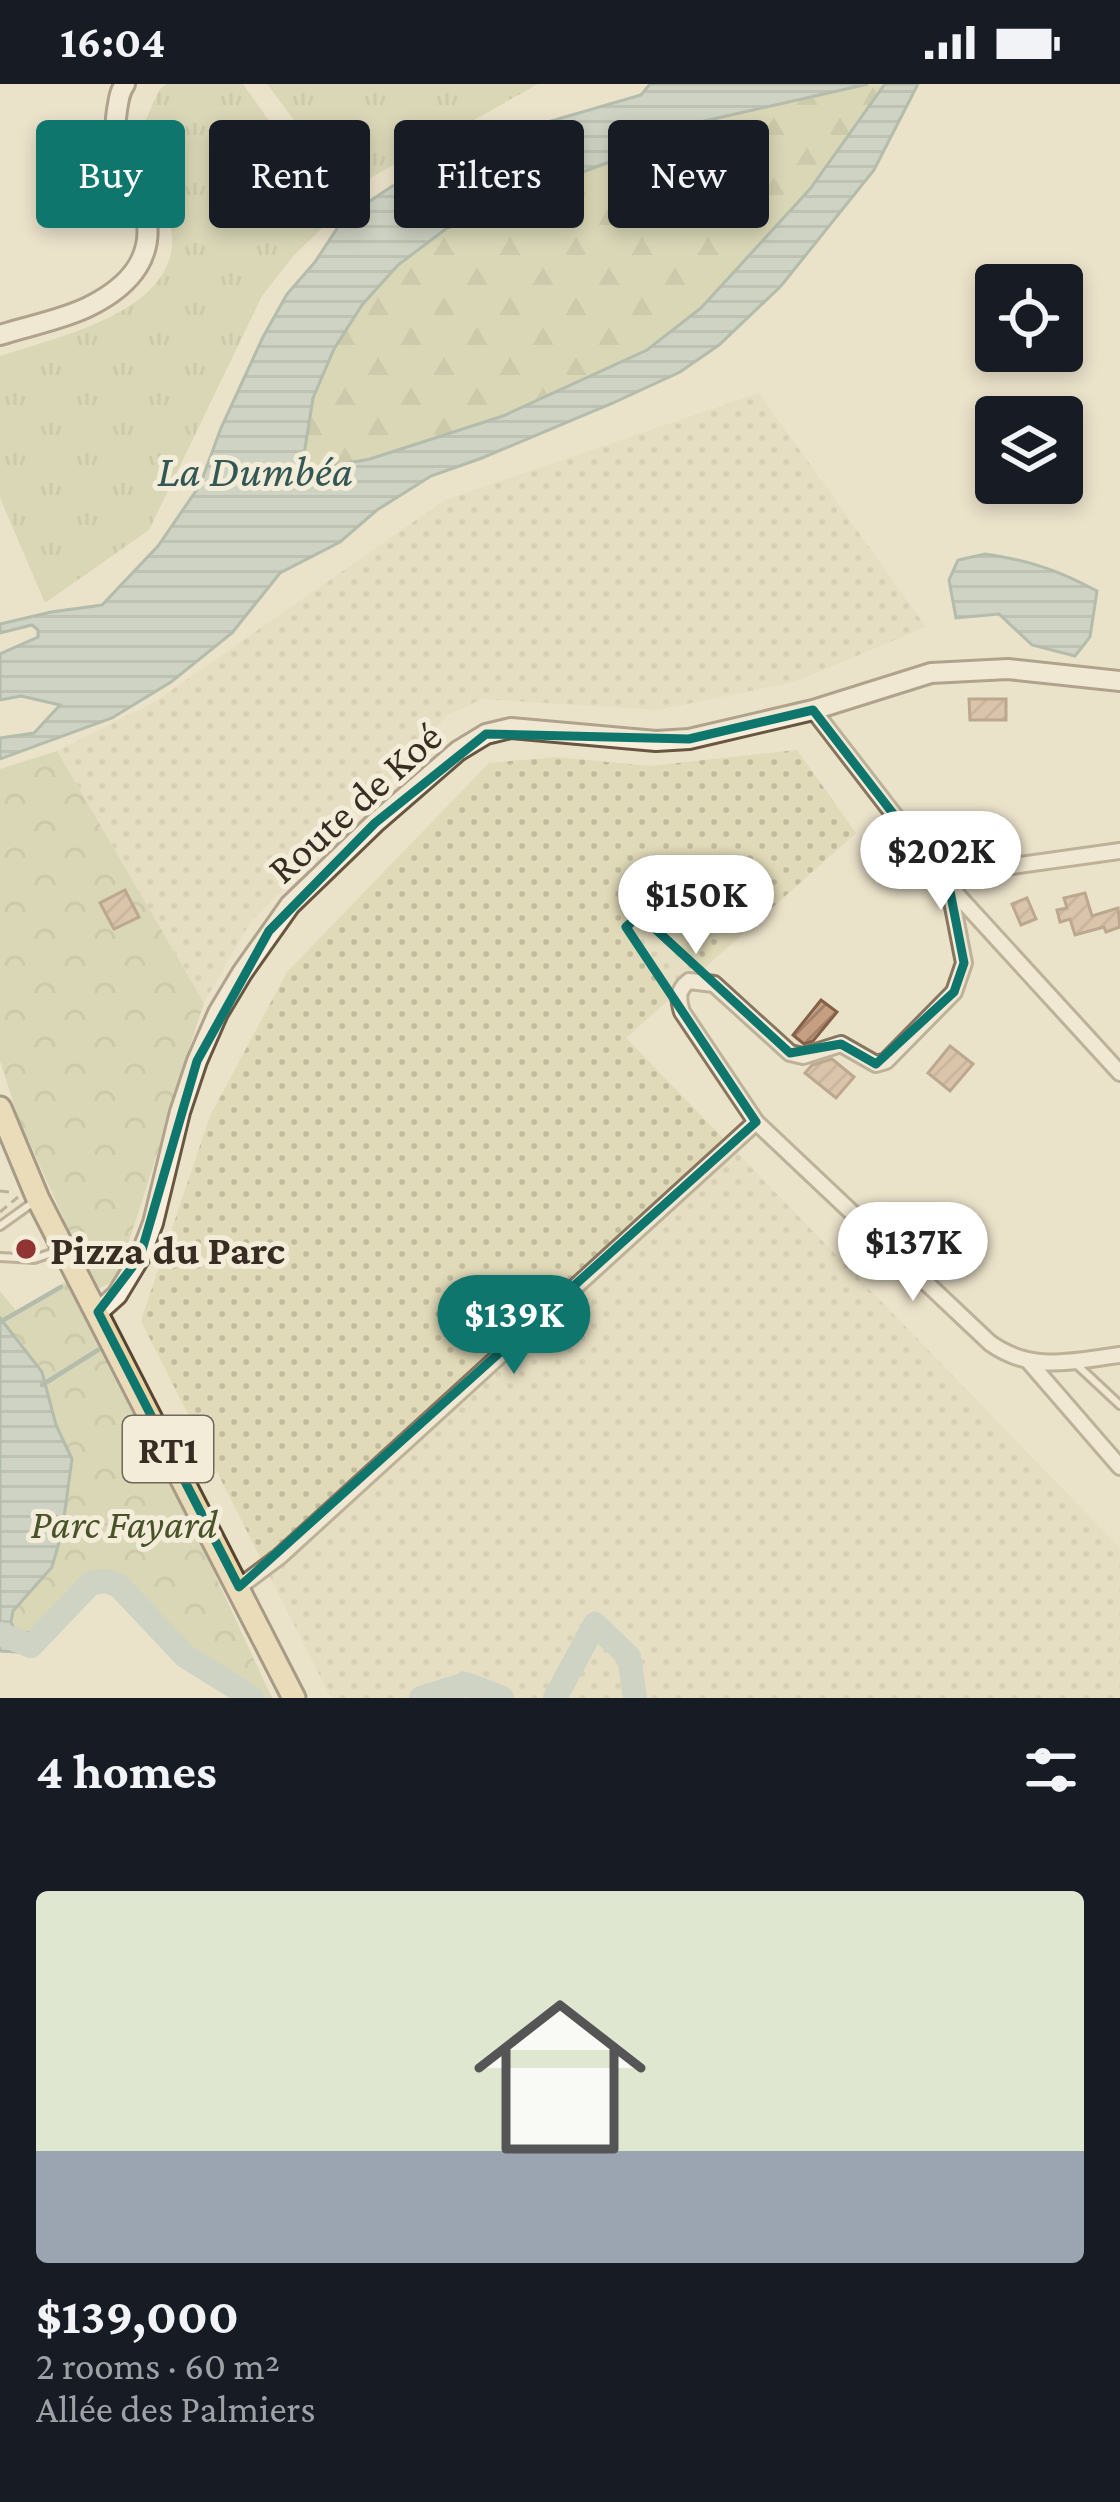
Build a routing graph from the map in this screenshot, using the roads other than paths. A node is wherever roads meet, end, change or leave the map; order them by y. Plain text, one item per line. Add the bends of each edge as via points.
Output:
1 (125, 84) edge
2 (0, 335) edge
3 (1120, 681) edge
4 (812, 710) junction
5 (1120, 851) edge
6 (945, 881) junction
7 (1120, 1073) edge
8 (0, 1108) edge
9 (756, 1122) junction
10 (38, 1199) junction
11 (0, 1226) edge
12 (64, 1249) junction
13 (0, 1257) edge
14 (98, 1312) junction
15 (1120, 1355) edge
16 (1073, 1361) junction
17 (1030, 1363) junction
18 (1120, 1405) edge
19 (1120, 1467) edge
20 (239, 1587) junction
21 (290, 1690) edge

1 - 2 street via 114,132 143,206 149,246 129,280 88,307
3 - 4 street, Route de Koé via 1008,669 931,673
4 - 6 street
4 - 14 street, Route de Koé via 656,741 511,728 458,751 290,905 242,973 196,1060 140,1257
5 - 6 street
6 - 7 street
6 - 9 street via 964,963 954,992 886,1061 876,1064 841,1044 790,1052 714,984 681,987 682,1012
8 - 10 main road, RT1
9 - 17 street via 990,1342
9 - 20 street
10 - 11 lane
10 - 12 main road, RT1
12 - 13 lane via 34,1259
12 - 14 main road, RT1
14 - 20 main road, RT1
15 - 16 street
16 - 17 street
16 - 18 lane
17 - 19 street
20 - 21 main road, RT1

